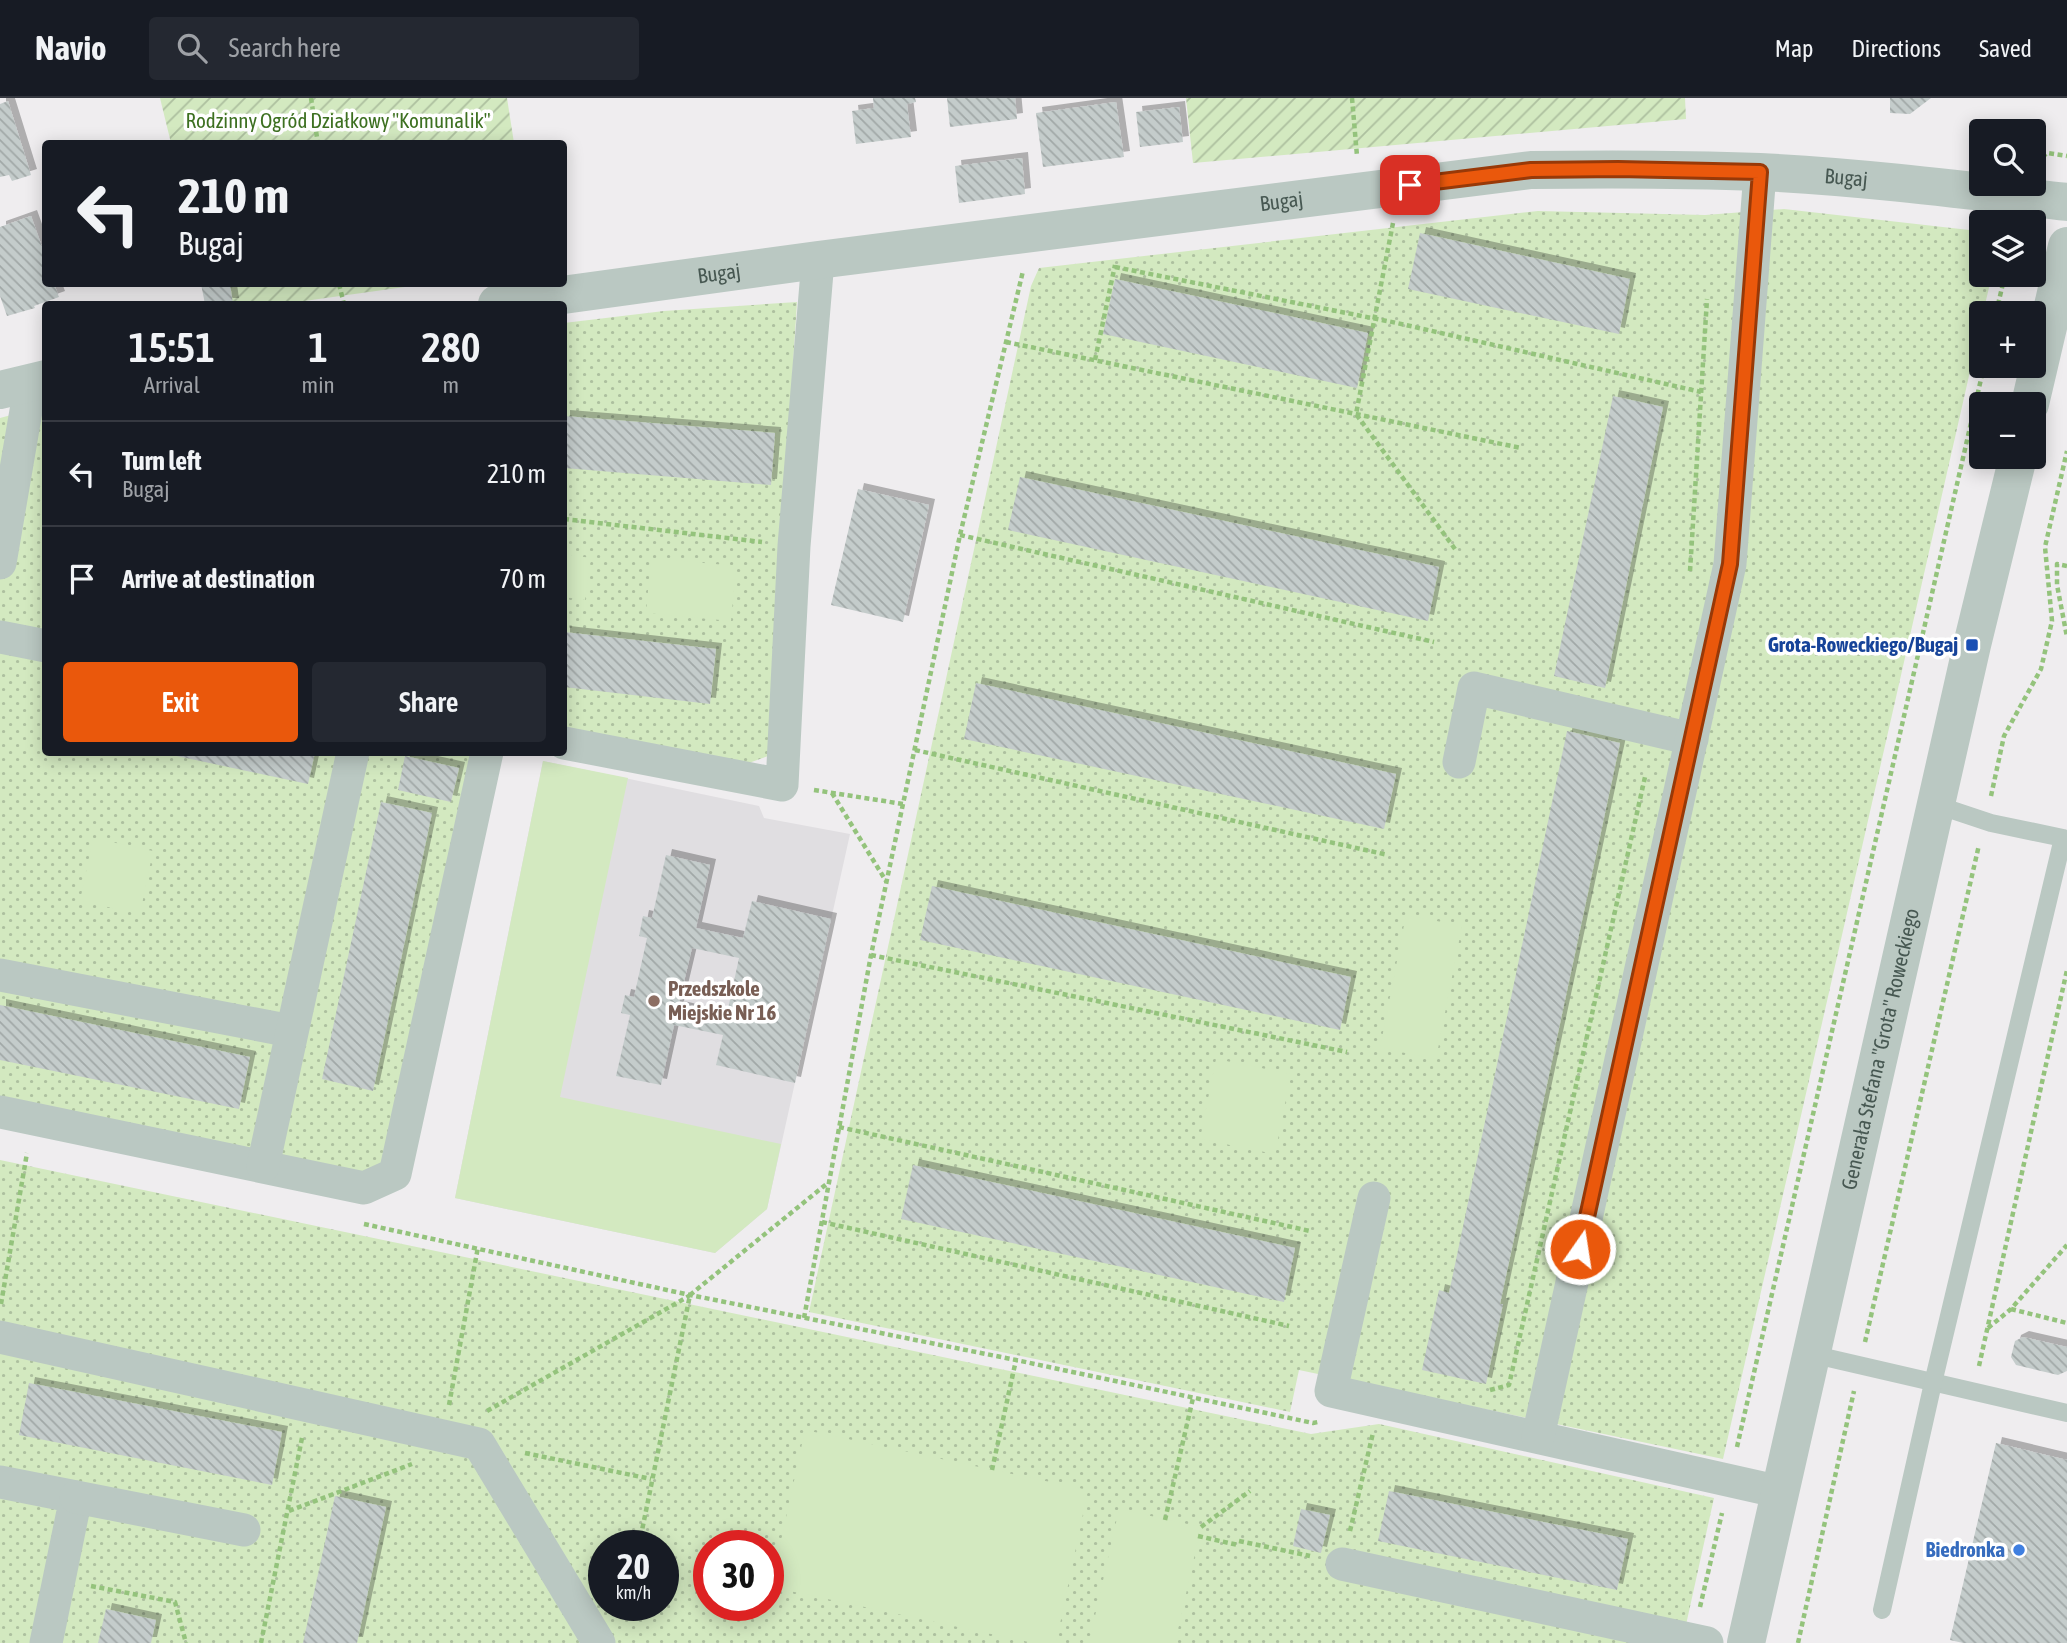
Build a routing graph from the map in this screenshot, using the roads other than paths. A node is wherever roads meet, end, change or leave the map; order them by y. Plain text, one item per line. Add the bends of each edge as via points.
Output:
1 (1760, 172) junction
2 (2067, 202) edge
3 (2067, 246) edge
4 (818, 260) junction
5 (519, 301) edge
6 (23, 385) edge
7 (2033, 392) edge
8 (2015, 469) edge
9 (0, 562) edge
10 (0, 637) edge
11 (42, 645) edge
12 (1692, 739) junction
13 (567, 744) edge
14 (351, 756) edge
15 (485, 756) edge
16 (1459, 762) dead end
17 (1937, 805) junction
18 (0, 975) edge
19 (291, 1031) junction
20 (0, 1112) edge
21 (263, 1166) junction
22 (1374, 1198) dead end
23 (1, 1333) edge
24 (1811, 1354) junction
25 (1933, 1383) junction
26 (2067, 1413) edge
27 (1538, 1437) junction
28 (0, 1482) edge
29 (1780, 1492) junction
30 (76, 1497) junction
31 (244, 1530) dead end
32 (1342, 1564) road end
33 (1882, 1610) dead end
34 (1700, 1642) edge
35 (46, 1643) edge
36 (599, 1643) edge
37 (1746, 1643) edge

1 - 2 street, Bugaj
1 - 4 street, Bugaj via 1531,170
1 - 12 street via 1730,564
3 - 7 street
4 - 5 street, Bugaj
4 - 13 street via 794,546 782,785
6 - 9 street via 27,405
8 - 17 street, Generała Stefana "Grota" Roweckiego
10 - 11 street
12 - 16 street via 1474,688
12 - 27 street
14 - 19 street
15 - 21 street via 395,1174 364,1188
17 - 24 street, Generała Stefana "Grota" Roweckiego
17 - 25 lane via 2063,838
18 - 19 street
19 - 21 street
20 - 21 street
22 - 27 street via 1331,1391
23 - 36 street via 479,1444
24 - 25 lane
24 - 29 street, Generała Stefana "Grota" Roweckiego
25 - 26 lane
25 - 33 lane
27 - 29 street
28 - 30 street
29 - 37 street, Generała Stefana "Grota" Roweckiego
30 - 31 street
30 - 35 street
32 - 34 street

